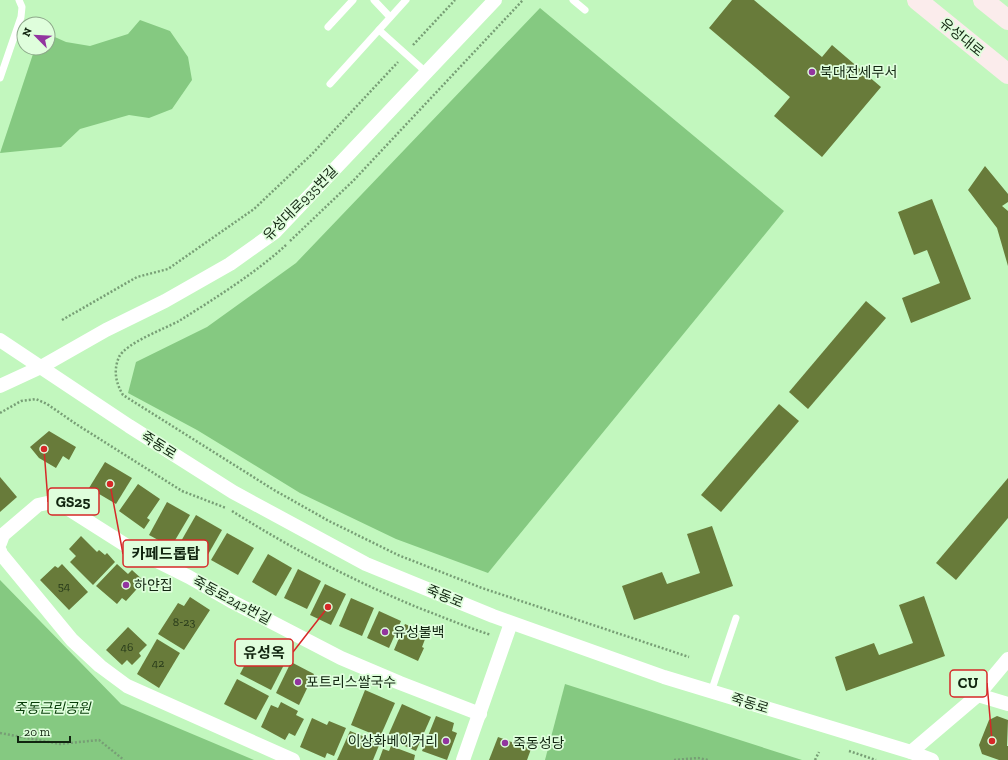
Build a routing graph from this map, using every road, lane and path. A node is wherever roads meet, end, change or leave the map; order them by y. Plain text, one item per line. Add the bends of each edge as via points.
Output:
1 (19, 0) edge
2 (352, 0) edge
3 (374, 0) edge
4 (406, 0) edge
5 (455, 0) edge
6 (495, 0) edge
7 (523, 0) edge
8 (573, 0) edge
9 (917, 0) edge
10 (983, 0) edge
11 (585, 10) dead end
12 (390, 17) junction
13 (1008, 20) edge
14 (328, 27) dead end
15 (378, 30) junction
16 (408, 50) dead end
17 (403, 56) dead end
18 (427, 73) junction
19 (1008, 74) edge
20 (0, 78) edge
21 (330, 84) dead end
22 (62, 320) dead end
23 (0, 340) edge
24 (41, 367) junction
25 (0, 386) edge
26 (47, 404) dead end
27 (0, 413) edge
28 (0, 542) edge
29 (0, 550) edge
30 (736, 618) dead end
31 (511, 623) junction
32 (689, 657) dead end
33 (1008, 659) edge
34 (712, 692) junction
35 (978, 695) junction
36 (1008, 704) edge
37 (480, 714) junction
38 (0, 733) edge
39 (819, 752) dead end
40 (911, 752) junction
41 (124, 760) edge
42 (293, 760) edge
43 (464, 760) edge
44 (674, 760) edge
45 (708, 760) edge
46 (815, 760) edge
47 (932, 760) edge

1 - 20 lane via 22,7 21,17
2 - 14 lane
3 - 12 lane
4 - 12 lane
5 - 16 path
6 - 18 street, 유성대로935번길
7 - 32 path via 353,181 276,255 178,321 128,347 120,356 116,370 117,384 123,395 274,490 398,555 482,588
8 - 11 lane
9 - 19 main road, 유성대로
10 - 13 main road
12 - 15 lane
15 - 18 lane
15 - 21 lane
17 - 22 path via 312,154 254,209 168,269 137,277
18 - 24 street, 유성대로935번길 via 275,232 230,264
23 - 24 street, 죽동로
24 - 25 street, 유성대로935번길
24 - 31 street, 죽동로 via 233,492 366,564
26 - 27 path via 36,399 21,401
28 - 37 street, 죽동로242번길 via 3,535 38,505 56,502 127,546 341,658
29 - 42 street via 72,640 122,682
30 - 34 lane
31 - 34 street, 죽동로
31 - 37 street
33 - 35 street
34 - 40 street, 죽동로
35 - 36 street
35 - 40 street
37 - 43 street
38 - 41 path via 60,744 99,740
39 - 46 path
40 - 47 street, 죽동로
44 - 45 path

